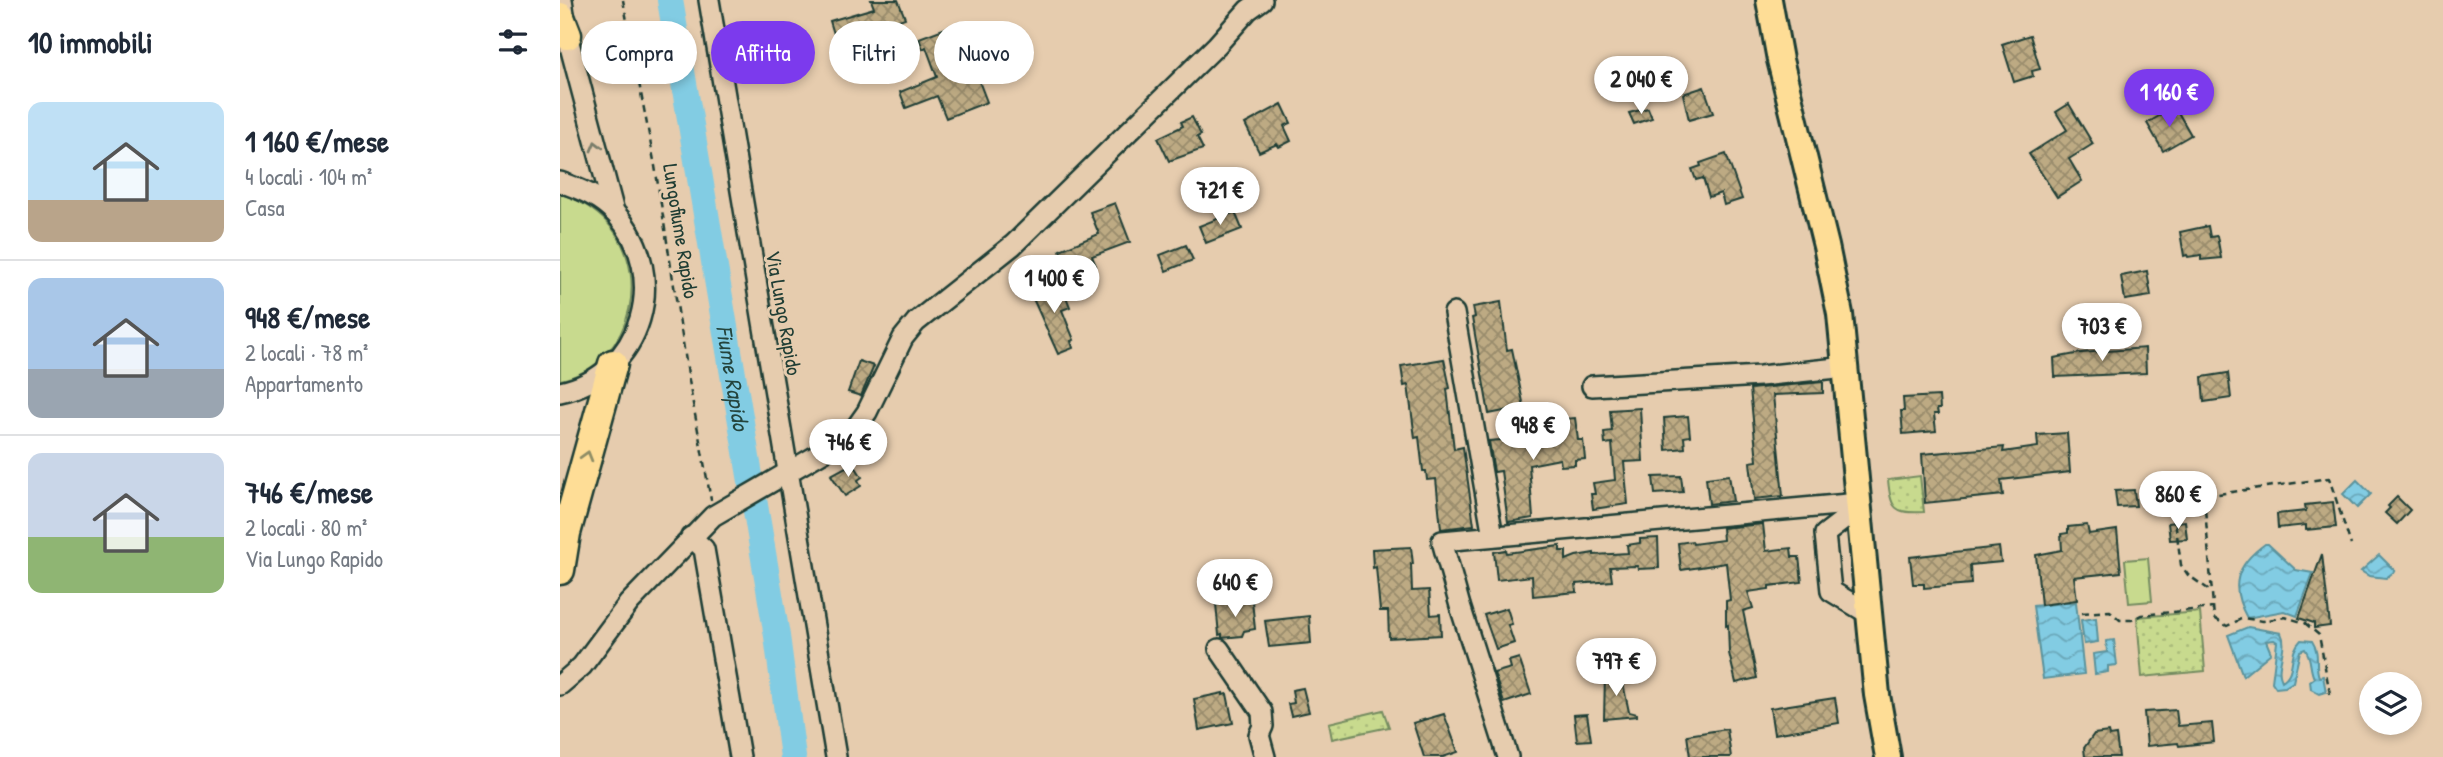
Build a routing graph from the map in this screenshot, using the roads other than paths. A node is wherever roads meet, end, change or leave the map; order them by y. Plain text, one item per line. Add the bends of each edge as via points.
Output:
1 (562, 0) edge
2 (709, 0) edge
3 (1262, 0) edge
4 (1769, 0) edge
5 (564, 26) edge
6 (560, 182) edge
7 (614, 212) junction
8 (1454, 313) dead end
9 (613, 365) junction
10 (1847, 368) junction
11 (1592, 386) dead end
12 (560, 392) edge
13 (781, 476) junction
14 (1859, 505) junction
15 (1493, 536) junction
16 (691, 537) junction
17 (560, 570) edge
18 (1869, 614) junction
19 (1219, 649) dead end
20 (560, 685) edge
21 (740, 757) edge
22 (836, 757) edge
23 (1265, 757) edge
24 (1508, 757) edge
25 (1888, 757) edge

1 - 5 street
2 - 13 street, Via Lungo Rapido
3 - 13 street via 1013,245 916,322 855,429
4 - 10 main road via 1826,246
7 -> 5 street
6 - 7 street via 589,193
7 - 9 street via 632,234 646,288 642,316 631,342
8 - 15 street
9 - 12 street
17 -> 9 highway
10 - 11 street
10 - 14 main road
13 - 16 street via 719,512
13 - 22 street, Via Lungo Rapido
14 - 15 street
14 - 18 main road
14 - 18 street via 1825,534 1831,591
15 - 24 street via 1442,541
16 - 20 street via 629,603 582,666
16 - 21 street via 704,549
18 - 25 main road
19 - 23 street via 1262,712 1264,726 1259,736

